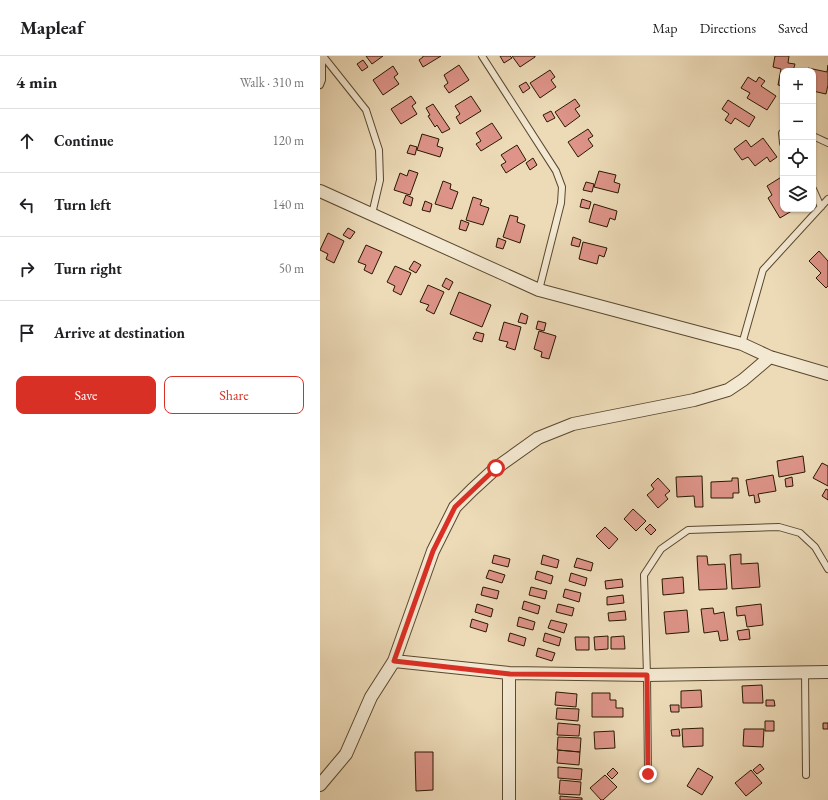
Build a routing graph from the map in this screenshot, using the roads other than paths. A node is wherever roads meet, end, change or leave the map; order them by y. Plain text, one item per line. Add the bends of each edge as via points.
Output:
1 (323, 56) edge
2 (482, 56) edge
3 (320, 85) edge
4 (816, 137) edge
5 (828, 143) edge
6 (320, 191) edge
7 (816, 196) edge
8 (828, 199) edge
9 (821, 207) junction
10 (372, 214) junction
11 (539, 290) junction
12 (742, 344) junction
13 (770, 357) junction
14 (828, 374) edge
15 (828, 569) edge
16 (394, 661) junction
17 (805, 672) junction
18 (828, 672) edge
19 (510, 674) junction
20 (647, 675) junction
21 (648, 774) dead end
22 (806, 775) dead end
23 (320, 785) edge
24 (509, 800) edge

1 - 3 lane
1 - 10 lane via 366,110 379,150 380,180
2 - 11 lane via 556,171 562,187 561,203
4 - 5 lane
6 - 10 street
7 - 9 lane
8 - 9 lane
9 - 12 lane via 763,270
10 - 11 street
11 - 12 street
12 - 13 street
13 - 14 street
13 - 16 street via 728,390 694,400 574,424 538,438 496,468 455,507 433,551
15 - 20 lane via 815,547 800,533 779,527 688,530 661,549 644,575
16 - 19 street
16 - 23 street via 371,697 346,754
17 - 18 street
17 - 20 street
17 - 22 lane
19 - 20 street
19 - 24 street
20 - 21 lane

